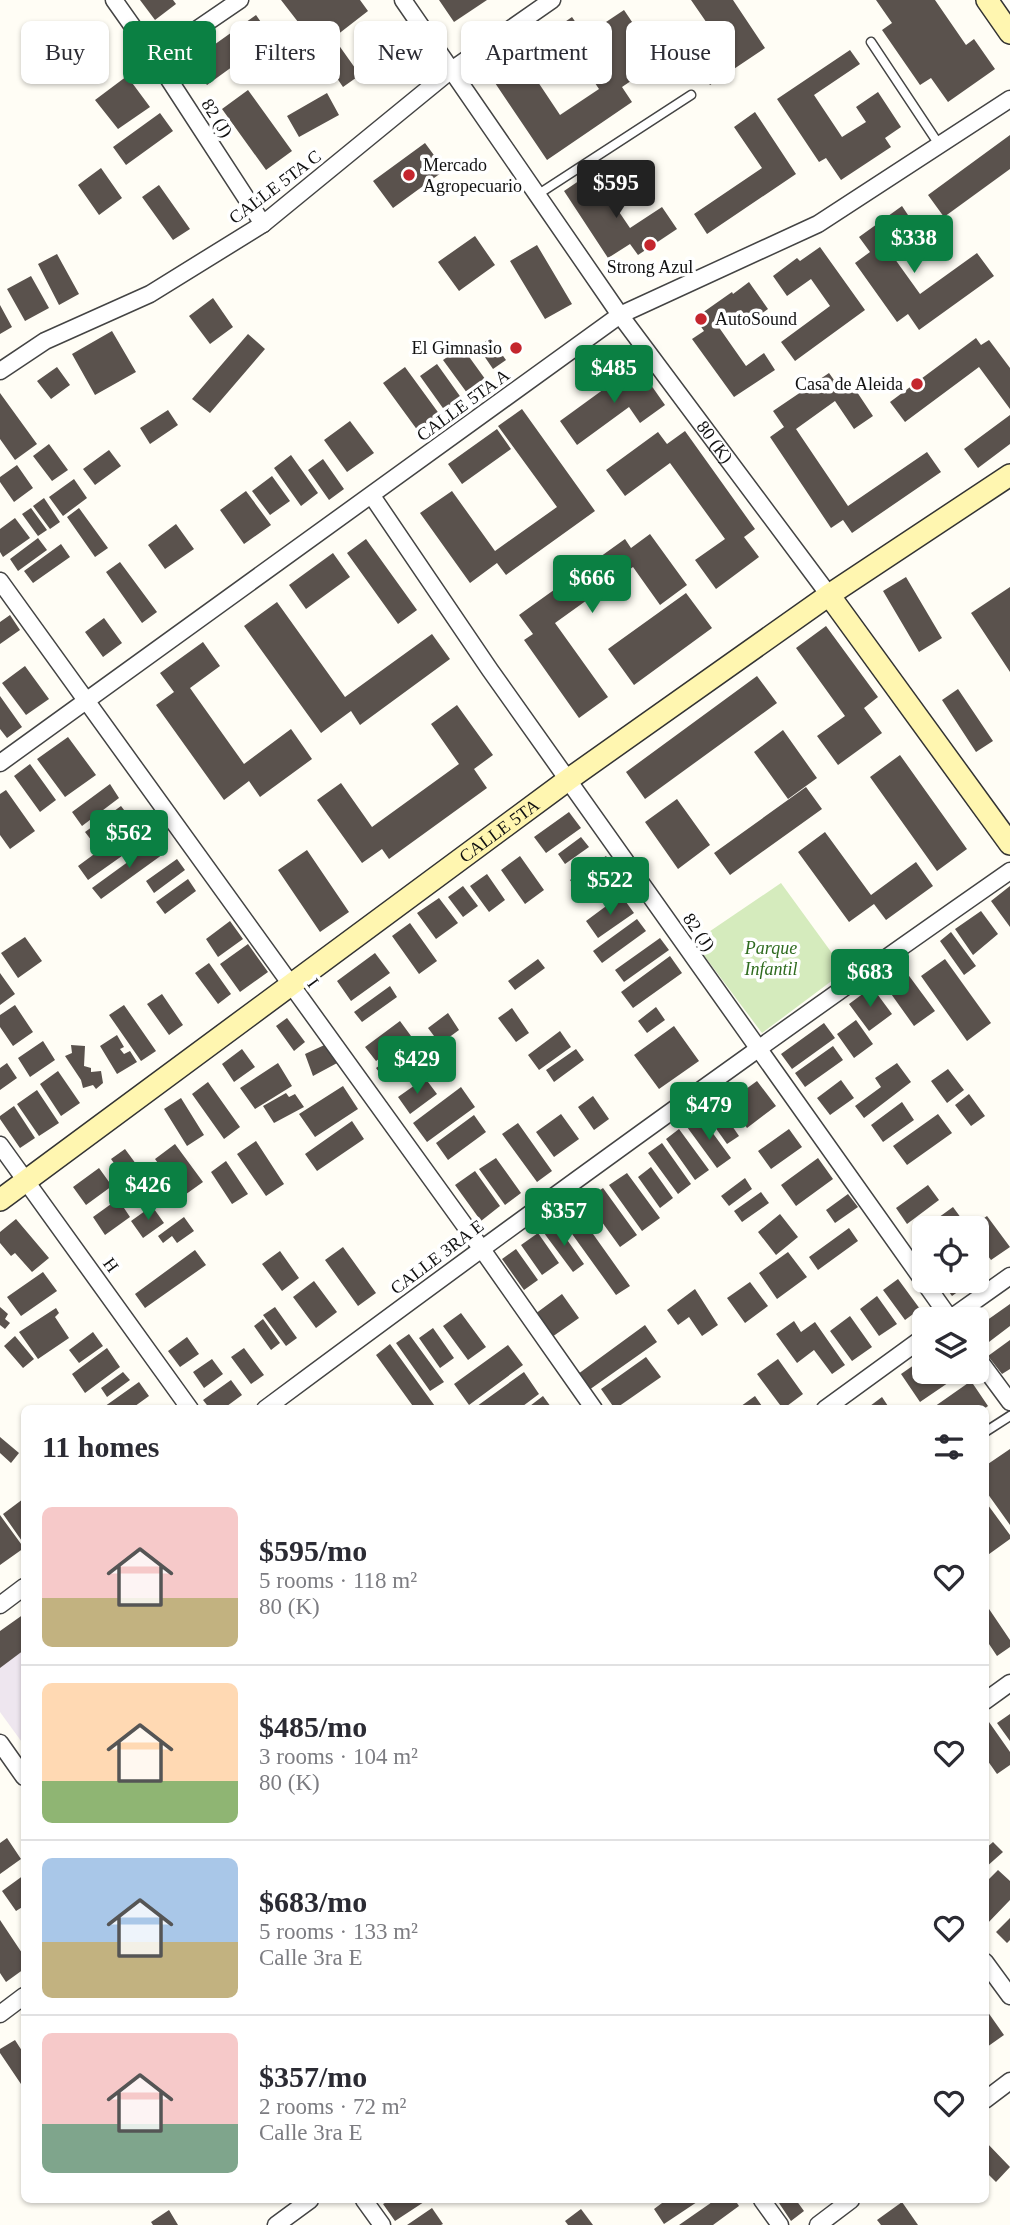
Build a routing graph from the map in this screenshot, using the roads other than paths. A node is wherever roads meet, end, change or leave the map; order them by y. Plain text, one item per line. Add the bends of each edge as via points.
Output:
1 (114, 0) edge
2 (240, 0) edge
3 (403, 0) edge
4 (552, 0) edge
5 (987, 0) edge
6 (129, 21) edge
7 (209, 21) edge
8 (1010, 33) edge
9 (871, 42) dead end
10 (450, 71) junction
11 (172, 84) edge
12 (691, 95) dead end
13 (1010, 99) edge
14 (940, 146) junction
15 (537, 195) junction
16 (263, 224) junction
17 (620, 315) junction
18 (0, 370) edge
19 (1010, 475) edge
20 (372, 496) junction
21 (0, 581) edge
22 (829, 595) junction
23 (87, 699) junction
24 (0, 763) edge
25 (569, 779) junction
26 (1010, 844) edge
27 (1010, 871) edge
28 (291, 985) junction
29 (758, 1047) junction
30 (0, 1145) edge
31 (27, 1181) junction
32 (0, 1200) edge
33 (481, 1248) junction
34 (1010, 1276) edge
35 (941, 1307) edge
36 (966, 1307) edge
37 (912, 1346) edge
38 (989, 1374) edge
39 (1010, 1402) edge
40 (187, 1405) edge
41 (270, 1405) edge
42 (590, 1405) edge
43 (830, 1405) edge
44 (1010, 1416) edge
45 (989, 1429) edge
46 (21, 1589) edge
47 (0, 1605) edge
48 (1010, 1683) edge
49 (989, 1698) edge
50 (0, 1743) edge
51 (21, 1773) edge
52 (989, 1967) edge
53 (1010, 1996) edge
54 (21, 1998) edge
55 (0, 2014) edge
56 (1010, 2081) edge
57 (989, 2096) edge
58 (306, 2203) edge
59 (366, 2203) edge
60 (764, 2203) edge
61 (847, 2203) edge
62 (276, 2225) edge
63 (382, 2225) edge
64 (780, 2225) edge
65 (818, 2225) edge

1 - 6 street, 82 (J)
2 - 7 street
3 - 10 street, 80 (K)
4 - 10 street, CALLE 5TA C
5 - 8 street
9 - 14 lane
10 - 15 street, 80 (K)
10 - 16 street, CALLE 5TA C
11 - 16 street, 82 (J)
12 - 15 lane
13 - 14 street, CALLE 5TA A
14 - 17 street, CALLE 5TA A via 818,225
15 - 17 street, 80 (K)
16 - 18 street, CALLE 5TA C via 150,294 46,341
17 - 20 street, CALLE 5TA A
17 - 22 street, 80 (K)
19 - 22 street, CALLE 5TA
20 - 23 street, CALLE 5TA A
20 - 25 street, 82 (J)
21 - 23 street, I
22 - 25 street, CALLE 5TA
22 - 26 street, 80 (K)
23 - 24 street, CALLE 5TA A
23 - 28 street, I
25 - 28 street, CALLE 5TA
25 - 29 street, 82 (J)
27 - 29 street, CALLE 3RA E
28 - 31 street, CALLE 5TA
28 - 33 street, I
29 - 33 street, CALLE 3RA E
29 - 35 street, 82 (J)
30 - 31 street, H
31 - 32 street, CALLE 5TA
31 - 40 street, H
33 - 41 street, CALLE 3RA E
33 - 42 street, I
34 - 36 street
37 - 43 street
38 - 39 street
44 - 45 lane
46 - 47 street
48 - 49 street
50 - 51 street
52 - 53 street
54 - 55 street
56 - 57 street
58 - 62 street
59 - 63 street
60 - 64 street
61 - 65 street

